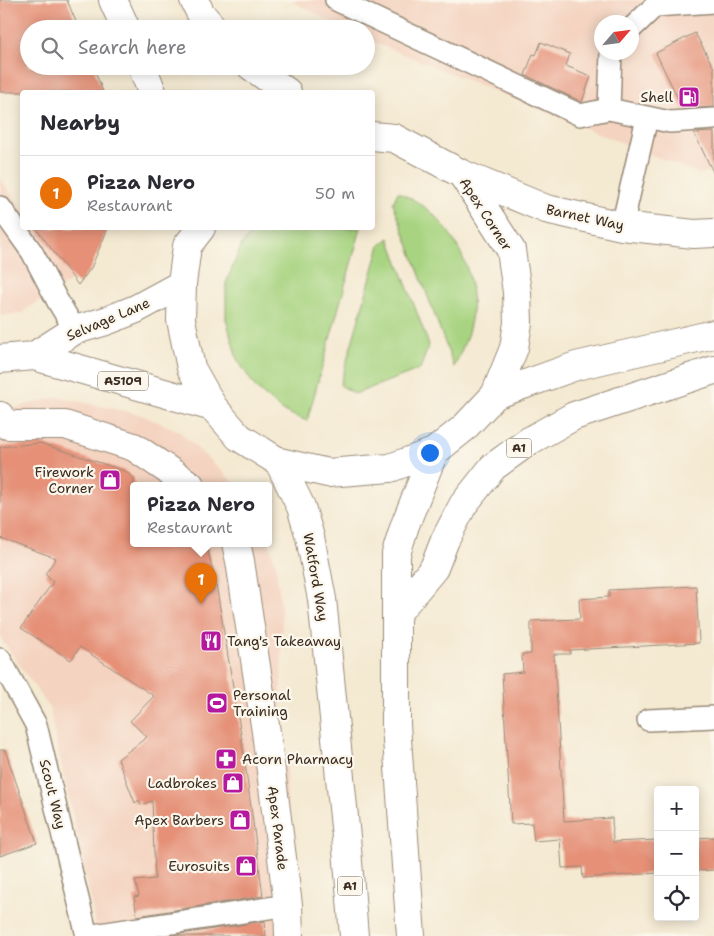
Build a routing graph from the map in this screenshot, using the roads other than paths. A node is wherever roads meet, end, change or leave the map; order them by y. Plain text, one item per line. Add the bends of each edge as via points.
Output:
1 (113, 0) edge
2 (194, 0) edge
3 (336, 0) edge
4 (714, 2) edge
5 (122, 20) edge
6 (206, 20) edge
7 (639, 21) edge
8 (611, 60) edge
9 (145, 75) edge
10 (263, 75) edge
11 (151, 90) edge
12 (284, 90) edge
13 (609, 110) junction
14 (647, 118) junction
15 (714, 120) edge
16 (375, 136) edge
17 (462, 174) junction
18 (0, 206) edge
19 (622, 226) junction
20 (714, 233) edge
21 (191, 234) edge
22 (182, 284) junction
23 (75, 330) junction
24 (714, 334) edge
25 (34, 356) junction
26 (0, 359) edge
27 (714, 370) edge
28 (495, 395) junction
29 (213, 407) junction
30 (0, 416) edge
31 (434, 452) junction
32 (279, 462) junction
33 (186, 482) edge
34 (237, 547) edge
35 (396, 614) junction
36 (0, 659) edge
37 (714, 717) edge
38 (648, 720) dead end
39 (288, 905) junction
40 (87, 936) edge
41 (289, 936) edge
42 (354, 936) edge
43 (411, 936) edge

1 - 5 main road
2 - 6 main road
3 - 13 lane via 580,115
4 - 7 lane via 655,6
8 - 13 lane
9 - 11 main road
10 - 12 main road
13 - 14 lane
14 - 15 lane via 670,122
14 - 19 lane
16 - 17 main road, Apex Corner via 394,138
17 - 19 main road, Barnet Way via 546,210
17 - 28 main road, Apex Corner via 511,250 518,323 514,348
18 - 23 lane via 32,252
19 - 20 main road, Barnet Way via 694,234
21 - 22 main road, Apex Corner
22 - 23 main road, Selvage Lane / A5109 via 136,309
22 - 29 main road, Apex Corner via 181,320 191,368
23 - 25 main road, Selvage Lane / A5109
24 - 28 main road via 576,366
25 - 26 main road, Selvage Lane / A5109
25 - 29 main road, Selvage Lane / A5109
27 - 35 main road, A1 via 574,416 529,441 493,467 463,505 444,540 434,568
28 - 31 main road, Apex Corner via 464,428
29 - 32 main road, Apex Corner via 239,437
30 - 33 main road via 7,425 66,425 134,447
31 - 32 main road, Apex Corner via 390,468 328,473
31 - 35 main road via 396,554
32 - 42 main road, Watford Way / A1 via 301,507 322,600
34 - 39 main road, Apex Parade
35 - 43 main road via 396,725
36 - 40 lane, Scout Way via 36,725
37 - 38 lane
39 - 40 lane
39 - 41 main road, Apex Parade

